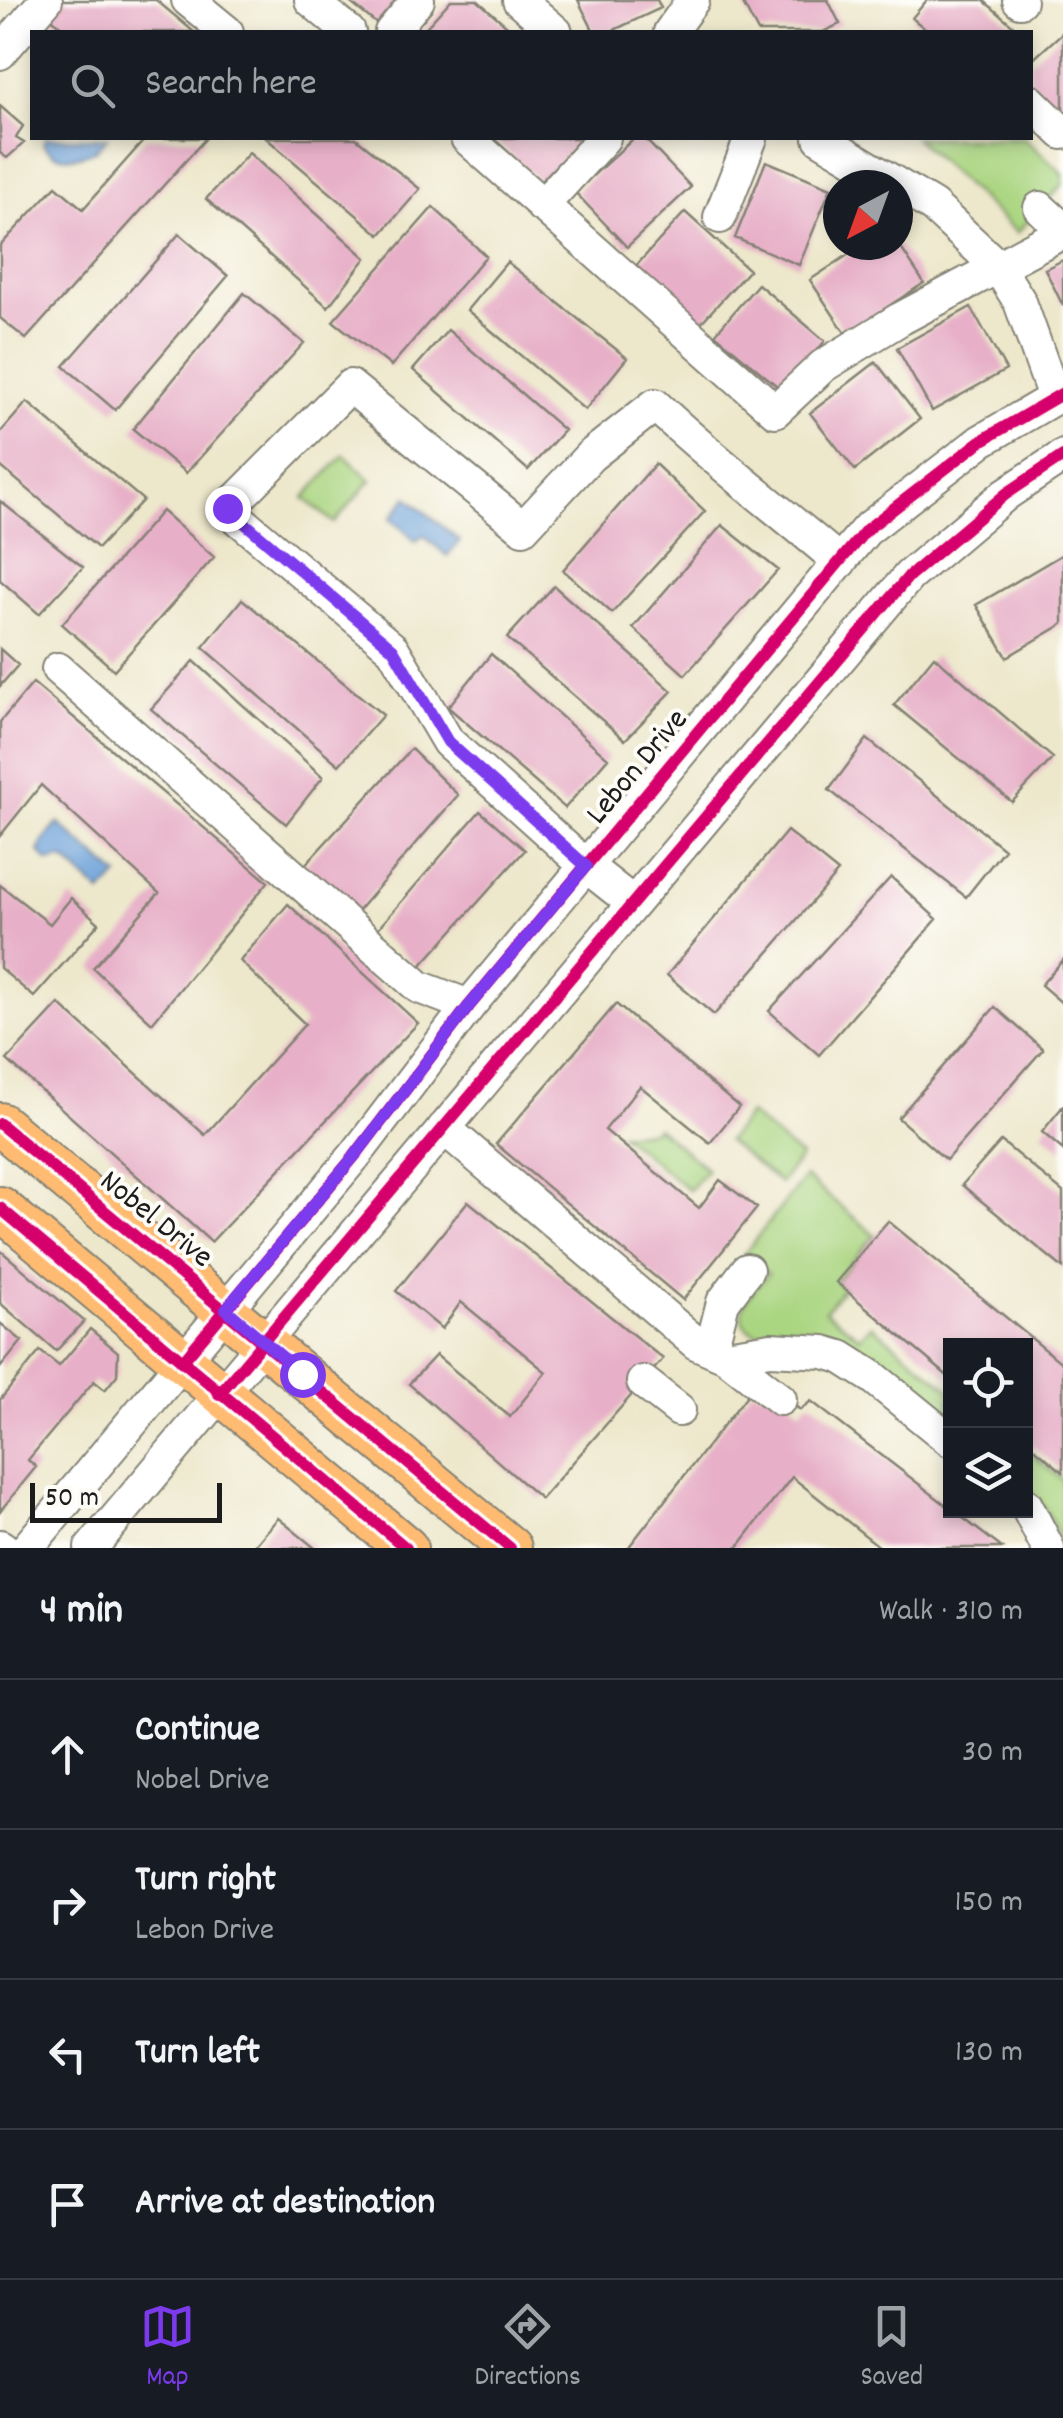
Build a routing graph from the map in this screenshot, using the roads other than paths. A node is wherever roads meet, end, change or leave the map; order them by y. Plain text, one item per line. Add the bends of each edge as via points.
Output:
1 (46, 0) edge
2 (188, 0) edge
3 (311, 0) edge
4 (418, 0) edge
5 (519, 0) edge
6 (691, 0) edge
7 (226, 30) edge
8 (347, 30) edge
9 (393, 30) edge
10 (554, 30) edge
11 (671, 30) edge
12 (0, 52) edge
13 (1033, 105) edge
14 (1063, 133) edge
15 (469, 140) edge
16 (602, 140) edge
17 (750, 140) edge
18 (823, 140) edge
19 (542, 206) junction
20 (720, 218) dead end
21 (1055, 223) edge
22 (998, 267) junction
23 (1058, 395) edge
24 (1063, 456) edge
25 (840, 562) junction
26 (58, 669) dead end
27 (586, 866) junction
28 (633, 903) junction
29 (469, 1006) junction
30 (0, 1124) edge
31 (444, 1128) junction
32 (0, 1208) edge
33 (747, 1270) dead end
34 (226, 1309) junction
35 (263, 1342) junction
36 (719, 1353) junction
37 (182, 1362) junction
38 (643, 1382) dead end
39 (220, 1394) junction
40 (780, 1399) dead end
41 (679, 1410) dead end
42 (943, 1434) edge
43 (1033, 1518) edge
44 (27, 1548) edge
45 (91, 1548) edge
46 (406, 1548) edge
47 (510, 1548) edge
48 (1048, 1548) edge

1 - 12 street
2 - 7 street
3 - 8 street
4 - 9 street
5 - 10 street
6 - 11 street
13 - 14 street
15 - 19 street
16 - 19 street
17 - 20 street
18 - 22 street via 933,206
19 - 22 street via 776,411 822,366
21 - 22 street
22 - 23 street via 1020,302
23 - 25 street, Lebon Drive via 966,452 866,530
24 - 28 street via 1006,494 909,576
25 - 27 street, Lebon Drive
25 - 27 street via 655,405 590,456 523,528 350,386 227,508 393,649 448,742
26 - 29 street via 419,987
27 - 28 street
27 - 29 street, Lebon Drive
28 - 31 street
29 - 34 street, Lebon Drive
30 - 34 main road, Nobel Drive
31 - 35 street
31 - 36 street via 696,1342
32 - 37 main road
33 - 36 street via 723,1302
34 - 35 main road, Nobel Drive
34 - 37 street, Lebon Drive
35 - 39 street
35 - 47 main road, Nobel Drive
36 - 40 street
36 - 42 street via 772,1349 841,1357
37 - 39 main road
37 - 44 street, Lebon Drive
38 - 41 street
39 - 45 street
39 - 46 main road
43 - 48 street

